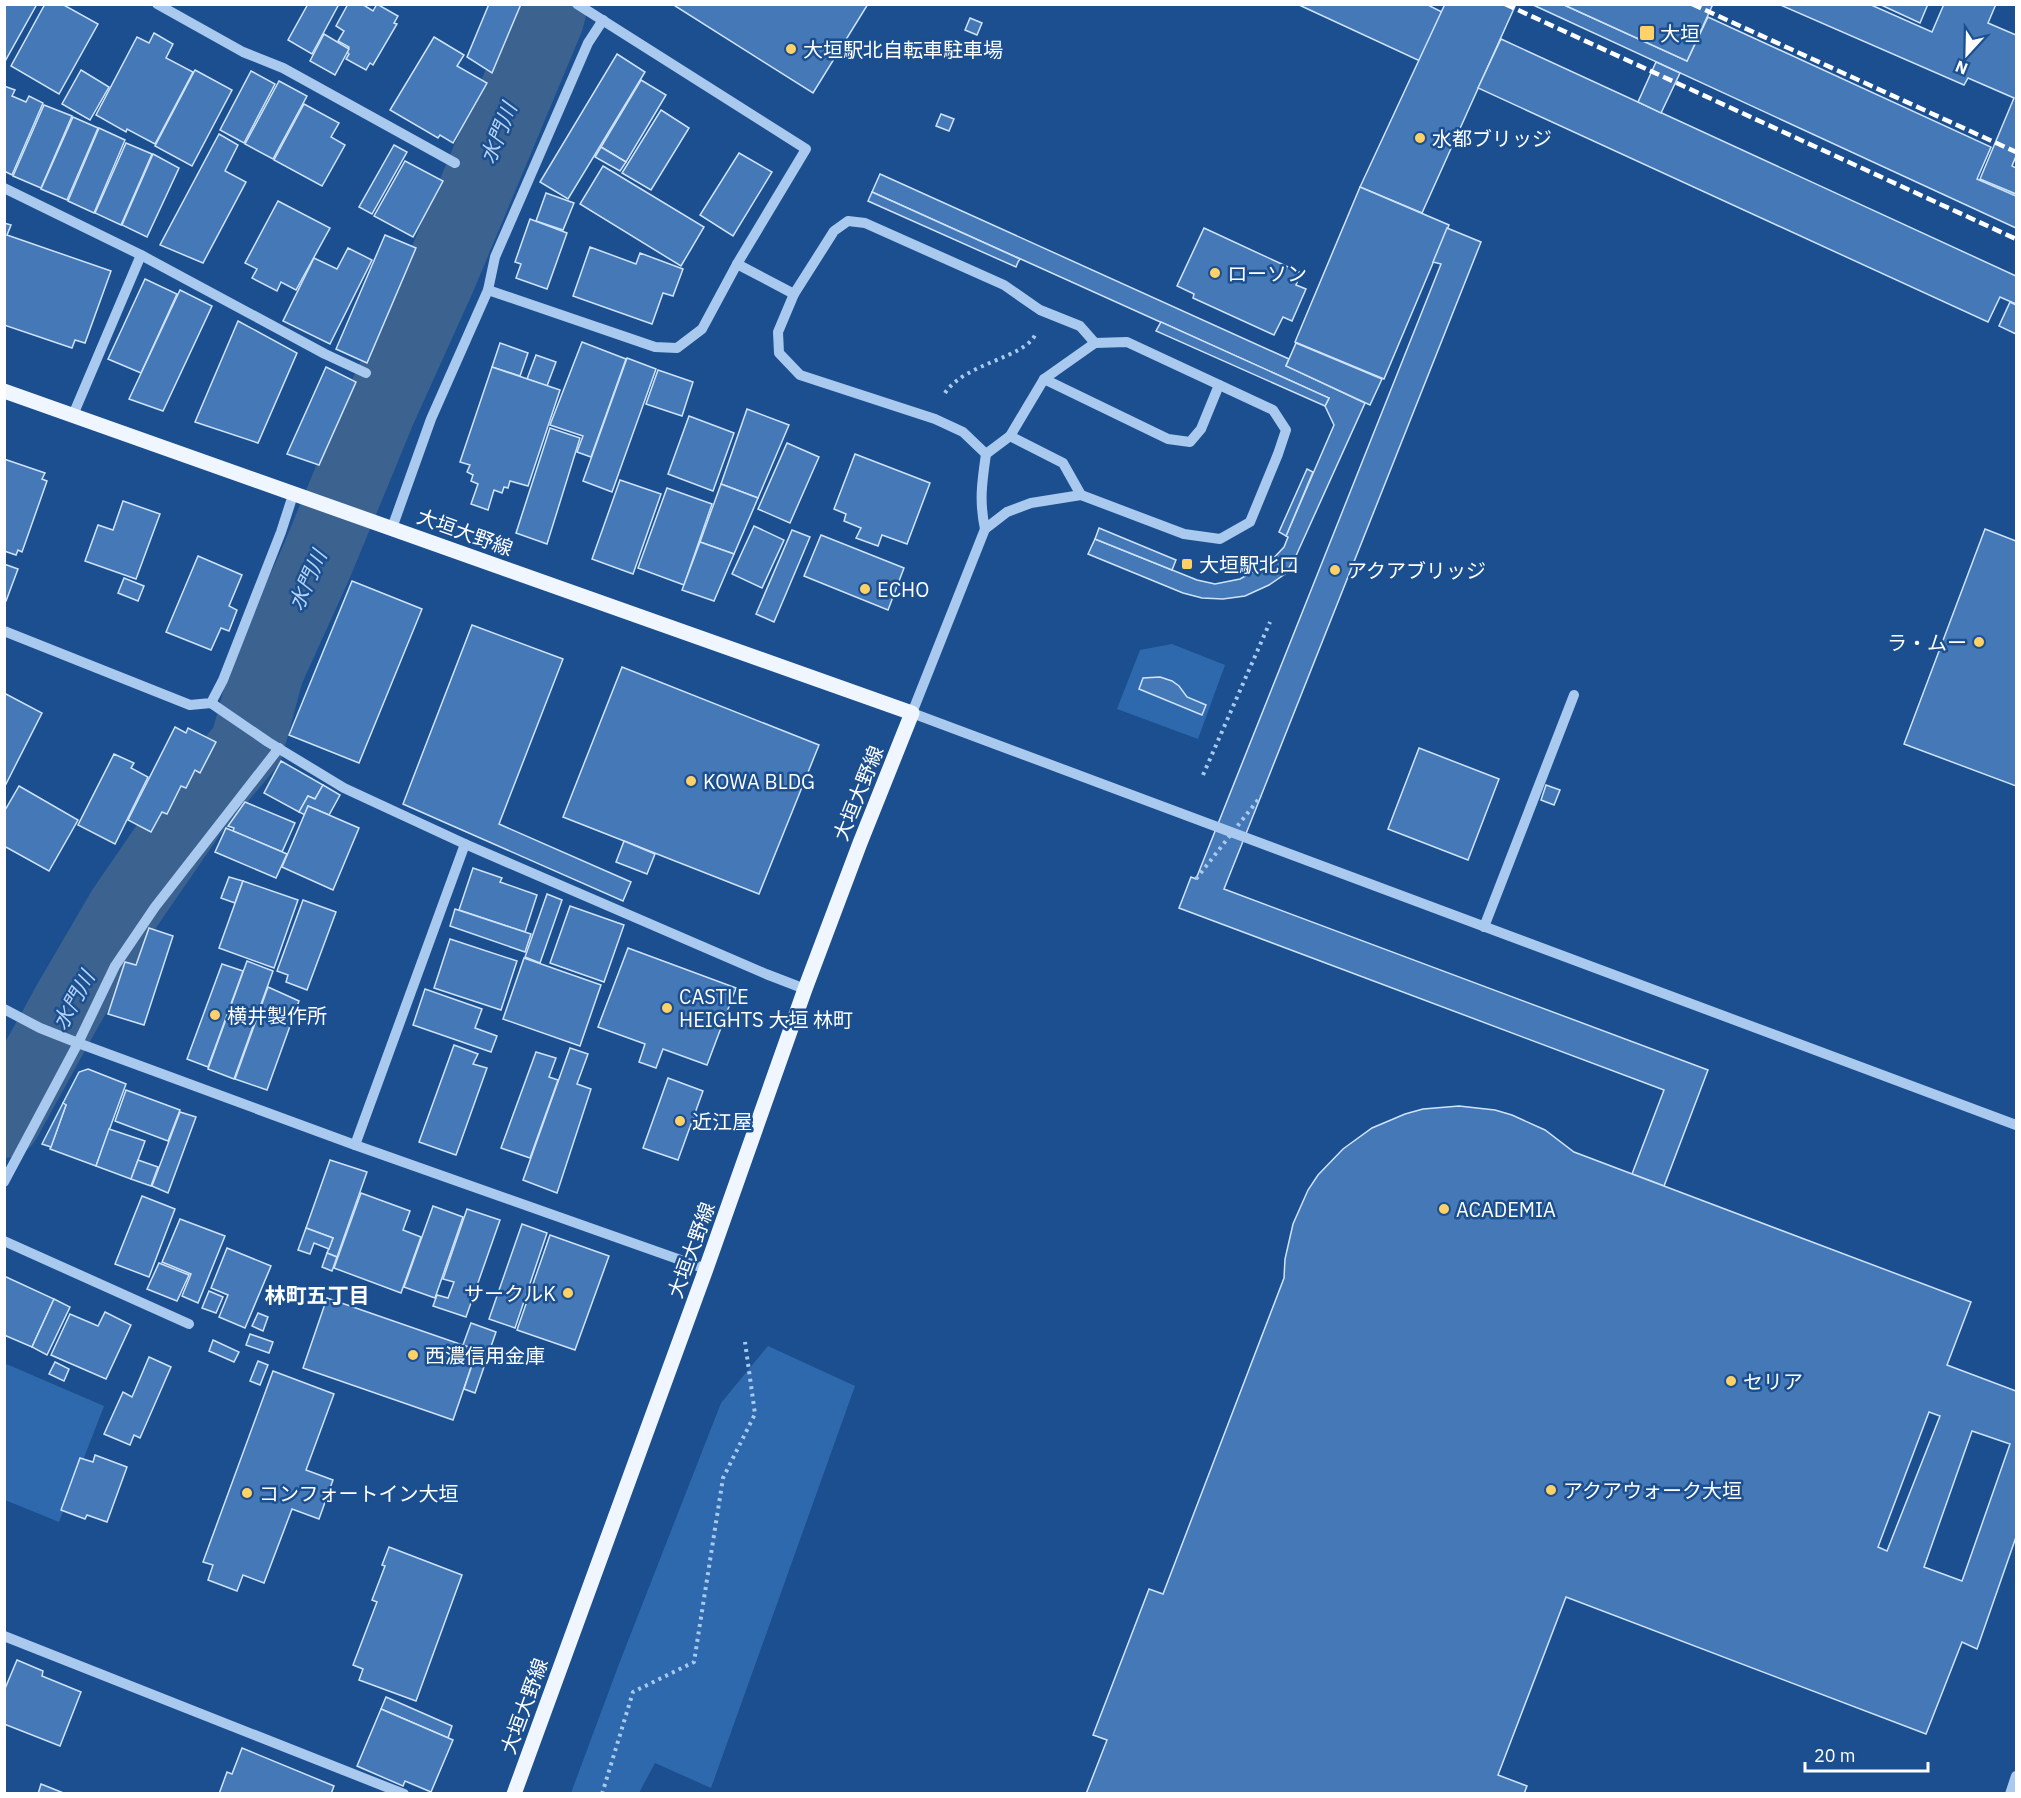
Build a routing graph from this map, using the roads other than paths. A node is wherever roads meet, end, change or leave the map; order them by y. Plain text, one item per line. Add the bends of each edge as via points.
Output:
1 (157, 4) edge
2 (577, 4) edge
3 (603, 20) junction
4 (455, 163) dead end
5 (4, 188) edge
6 (141, 255) junction
7 (737, 264) junction
8 (488, 290) junction
9 (794, 294) junction
10 (1095, 343) junction
11 (366, 373) dead end
12 (1044, 379) junction
13 (1219, 385) junction
14 (4, 391) edge
15 (73, 415) junction
16 (1010, 436) junction
17 (986, 454) junction
18 (1081, 495) junction
19 (299, 497) junction
20 (385, 526) junction
21 (985, 528) junction
22 (4, 631) edge
23 (1574, 695) dead end
24 (211, 703) junction
25 (912, 713) junction
26 (279, 748) junction
27 (465, 844) junction
28 (1484, 927) junction
29 (805, 989) junction
30 (4, 1009) edge
31 (78, 1043) junction
32 (2016, 1125) edge
33 (355, 1145) junction
34 (4, 1182) edge
35 (4, 1241) edge
36 (706, 1269) junction
37 (189, 1324) dead end
38 (4, 1636) edge
39 (2016, 1776) edge
40 (404, 1794) edge
41 (514, 1794) edge
42 (2010, 1794) edge

1 - 4 street
2 - 3 street
3 - 7 street via 806,149
3 - 8 street via 588,42 495,257
5 - 6 street
6 - 11 street
6 - 15 street
7 - 8 street via 702,329 677,348 655,348
7 - 9 street
8 - 20 street
9 - 10 street via 834,231 848,221 865,223 1004,285 1040,310 1080,326
9 - 17 street via 778,332 779,353 800,375 935,419 963,432
10 - 12 street
10 - 13 street via 1127,342
12 - 13 street via 1168,439 1190,442 1201,429
12 - 16 street
13 - 18 street via 1273,410 1286,430 1250,522 1220,539 1184,534
14 - 15 main road, 大垣大野線
15 - 19 main road, 大垣大野線
16 - 17 street
16 - 18 street via 1063,463
17 - 21 street via 980,507
18 - 21 street via 1032,503 1007,512
19 - 20 main road, 大垣大野線
19 - 24 street
20 - 25 main road, 大垣大野線
21 - 25 street
22 - 24 street via 190,705
23 - 28 street
24 - 26 street
25 - 28 street
25 - 29 main road, 大垣大野線
26 - 27 street via 344,788
26 - 31 street via 155,906 115,966
27 - 29 street
27 - 33 street
28 - 32 street
29 - 36 main road, 大垣大野線
30 - 31 street
31 - 33 street
31 - 34 street
33 - 36 street
35 - 37 street
36 - 41 main road, 大垣大野線
38 - 40 street
39 - 42 street

